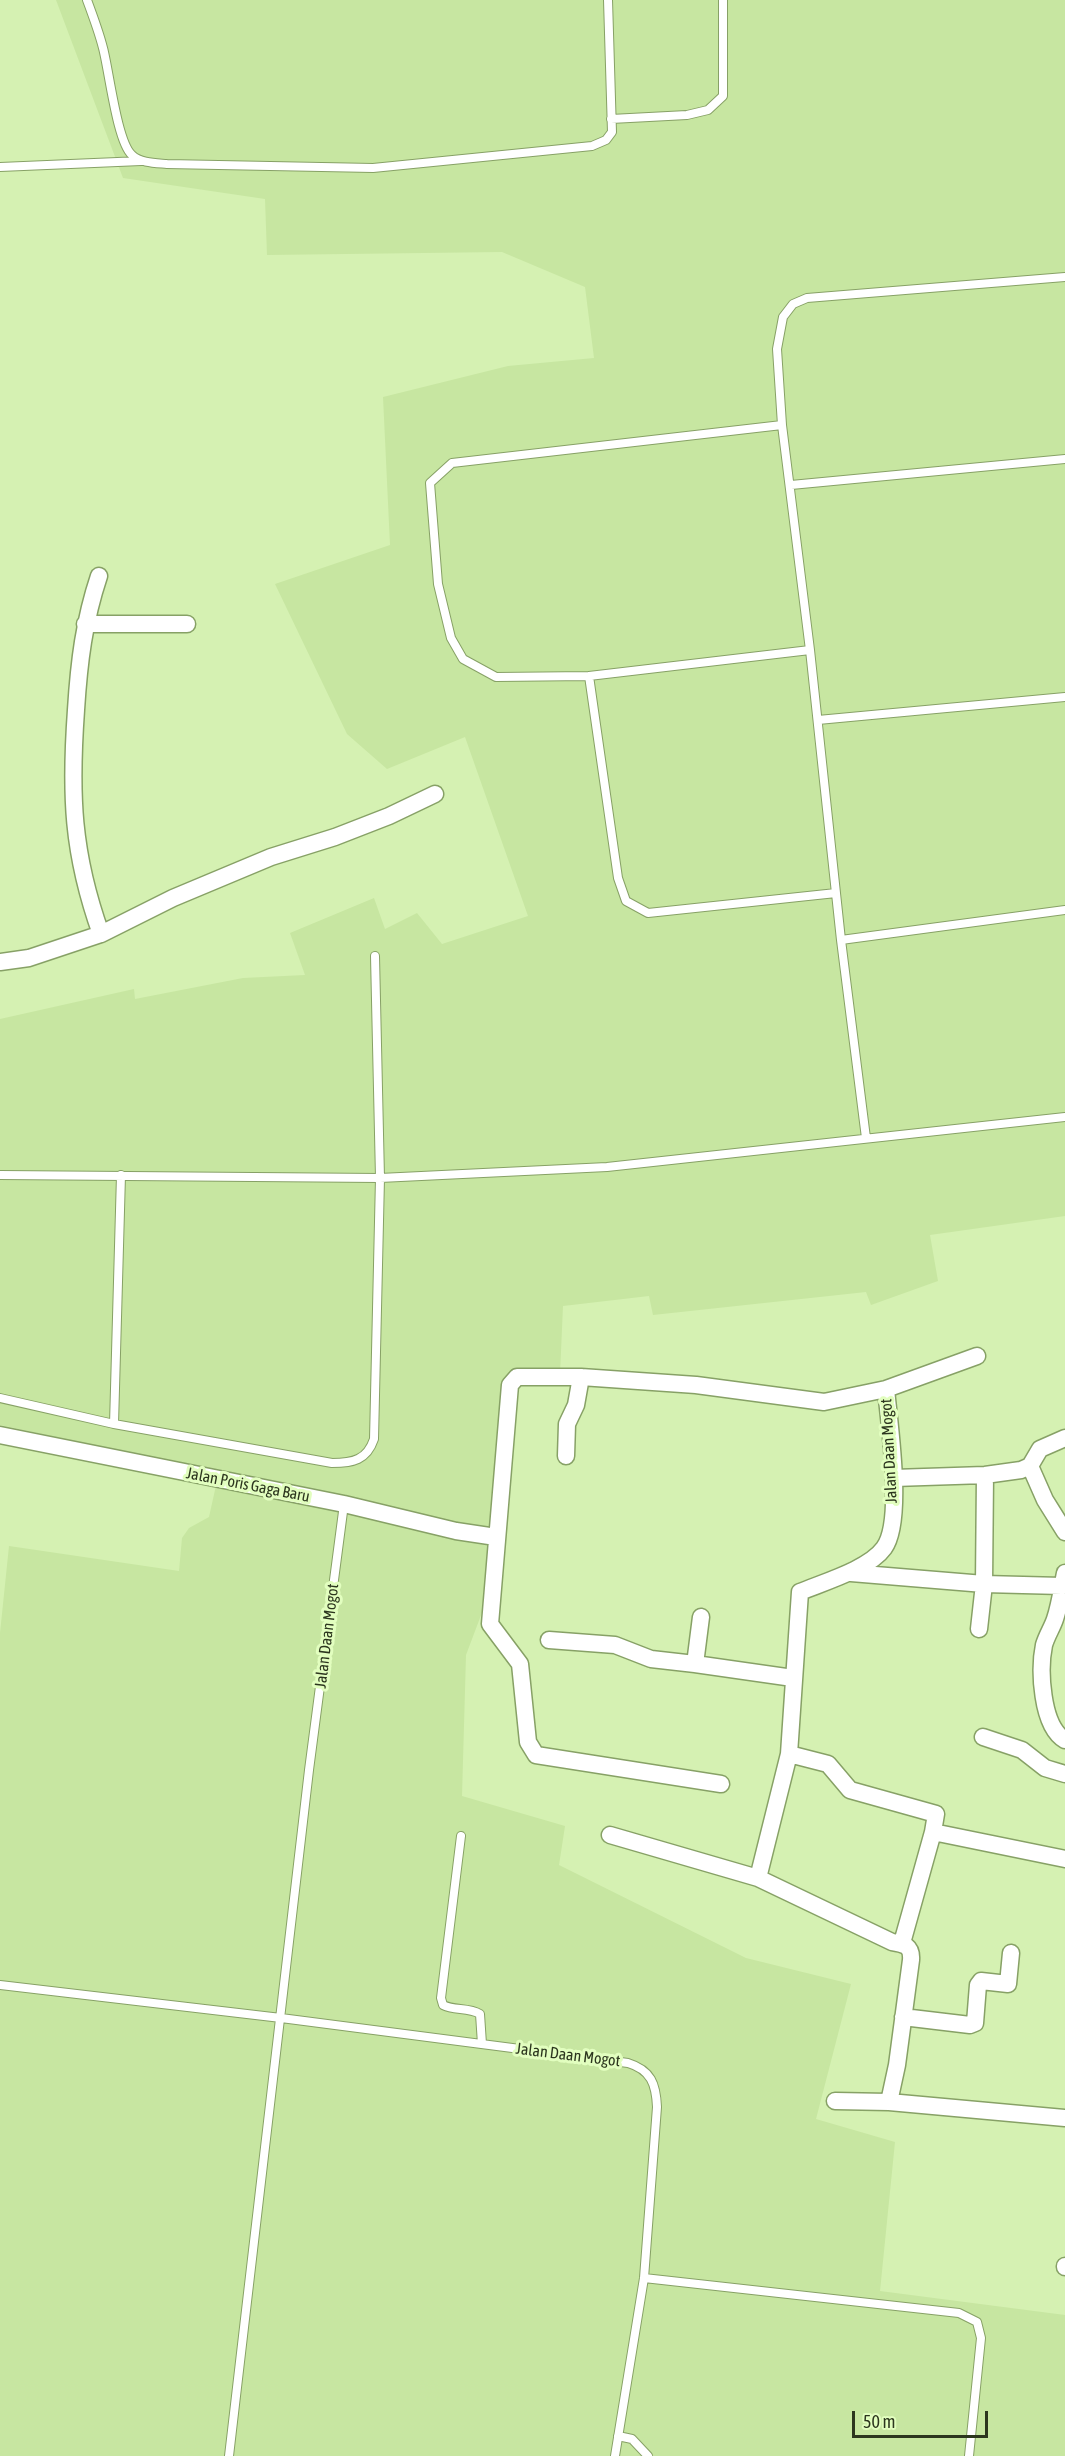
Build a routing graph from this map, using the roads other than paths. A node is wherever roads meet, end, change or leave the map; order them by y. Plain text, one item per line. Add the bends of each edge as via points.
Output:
1 (87, 0) edge
2 (608, 0) edge
3 (723, 0) edge
4 (611, 119) junction
5 (145, 161) junction
6 (0, 167) edge
7 (1065, 277) edge
8 (782, 425) junction
9 (1065, 459) edge
10 (791, 484) junction
11 (99, 576) dead end
12 (85, 624) junction
13 (187, 624) dead end
14 (810, 650) junction
15 (590, 676) junction
16 (1065, 697) edge
17 (818, 720) junction
18 (435, 794) dead end
19 (836, 893) junction
20 (1065, 910) edge
21 (101, 934) junction
22 (840, 940) junction
23 (375, 956) dead end
24 (0, 962) edge
25 (1065, 1117) edge
26 (866, 1138) junction
27 (0, 1175) edge
28 (122, 1175) junction
29 (380, 1178) junction
30 (976, 1356) dead end
31 (581, 1377) junction
32 (886, 1389) junction
33 (0, 1398) edge
34 (114, 1424) junction
35 (0, 1435) edge
36 (1065, 1438) edge
37 (566, 1456) dead end
38 (1030, 1466) junction
39 (985, 1475) junction
40 (894, 1478) junction
41 (344, 1504) junction
42 (1065, 1532) edge
43 (496, 1537) junction
44 (847, 1572) junction
45 (1064, 1579) edge
46 (984, 1584) junction
47 (701, 1617) dead end
48 (1060, 1620) edge
49 (979, 1629) dead end
50 (549, 1640) dead end
51 (695, 1664) junction
52 (793, 1678) junction
53 (983, 1737) dead end
54 (1065, 1740) edge
55 (789, 1754) junction
56 (1065, 1774) edge
57 (721, 1784) dead end
58 (933, 1832) junction
59 (610, 1835) dead end
60 (461, 1836) dead end
61 (1065, 1859) edge
62 (758, 1878) junction
63 (902, 1943) junction
64 (1011, 1953) dead end
65 (0, 1985) edge
66 (903, 2017) junction
67 (281, 2018) junction
68 (482, 2044) junction
69 (835, 2101) dead end
70 (889, 2102) junction
71 (1065, 2118) edge
72 (644, 2277) junction
73 (618, 2436) junction
74 (229, 2456) edge
75 (615, 2456) edge
76 (648, 2456) edge
77 (969, 2456) edge

1 - 5 lane via 128,151
2 - 4 lane
3 - 4 lane via 723,96 708,111
4 - 5 lane via 610,137 592,146 373,168
5 - 6 lane
7 - 8 lane via 807,298 793,304 783,317 777,350
8 - 10 lane
8 - 15 lane via 452,463 430,483 438,584 451,638 463,659 496,677
9 - 10 lane
10 - 14 lane
11 - 12 street
12 - 13 street
12 - 21 street via 72,804 78,855
14 - 15 lane
14 - 17 lane
15 - 19 lane via 618,878 626,901 648,913
16 - 17 lane
17 - 19 lane
18 - 21 street via 335,837 260,861
19 - 22 lane
20 - 22 lane
21 - 24 street via 29,958
22 - 26 lane
23 - 29 lane
25 - 26 lane
26 - 29 lane via 607,1167
27 - 28 lane
28 - 29 lane
28 - 34 lane
29 - 34 lane via 374,1439 370,1451 359,1460 332,1463
30 - 32 street
31 - 32 street, Jalan Daan Mogot via 696,1384 824,1402
31 - 37 street via 576,1405 567,1424
31 - 43 street, Jalan Daan Mogot via 517,1377 510,1385
32 - 40 street, Jalan Daan Mogot
33 - 34 lane
35 - 41 street, Jalan Poris Gaga Baru
36 - 38 street via 1040,1449
38 - 39 street
38 - 42 street
39 - 40 street
39 - 46 street
40 - 44 street, Jalan Daan Mogot via 891,1532 884,1548 865,1564
41 - 43 street, Jalan Poris Gaga Baru
41 - 67 lane, Jalan Daan Mogot
43 - 57 street, Jalan Daan Mogot via 490,1624 520,1664 528,1743 536,1755
44 - 46 street
44 - 52 street, Jalan Daan Mogot via 800,1592
45 - 46 street
45 - 48 street
46 - 49 street
47 - 51 street
48 - 54 street via 1045,1643 1042,1678 1048,1722
50 - 51 street via 615,1645 651,1659
51 - 52 street
52 - 55 street, Jalan Daan Mogot
53 - 56 street via 1022,1750 1045,1768
55 - 58 street via 828,1764 850,1790 936,1814
55 - 62 street, Jalan Daan Mogot
58 - 61 street
58 - 63 street
59 - 62 street
60 - 68 lane via 441,1998 447,2007 480,2014
62 - 63 street via 892,1942
63 - 66 street via 911,1954
64 - 66 street via 1008,1984 981,1981 978,1985 975,2023
65 - 67 lane, Jalan Daan Mogot
66 - 70 street
67 - 68 lane, Jalan Daan Mogot
67 - 74 lane, Jalan Daan Mogot
68 - 72 lane, Jalan Daan Mogot via 628,2063 645,2070 652,2079 657,2107
69 - 70 street
70 - 71 street
72 - 73 lane, Jalan Daan Mogot
72 - 77 lane via 958,2313 977,2322 981,2338
73 - 75 lane, Jalan Daan Mogot
73 - 76 lane via 632,2439

